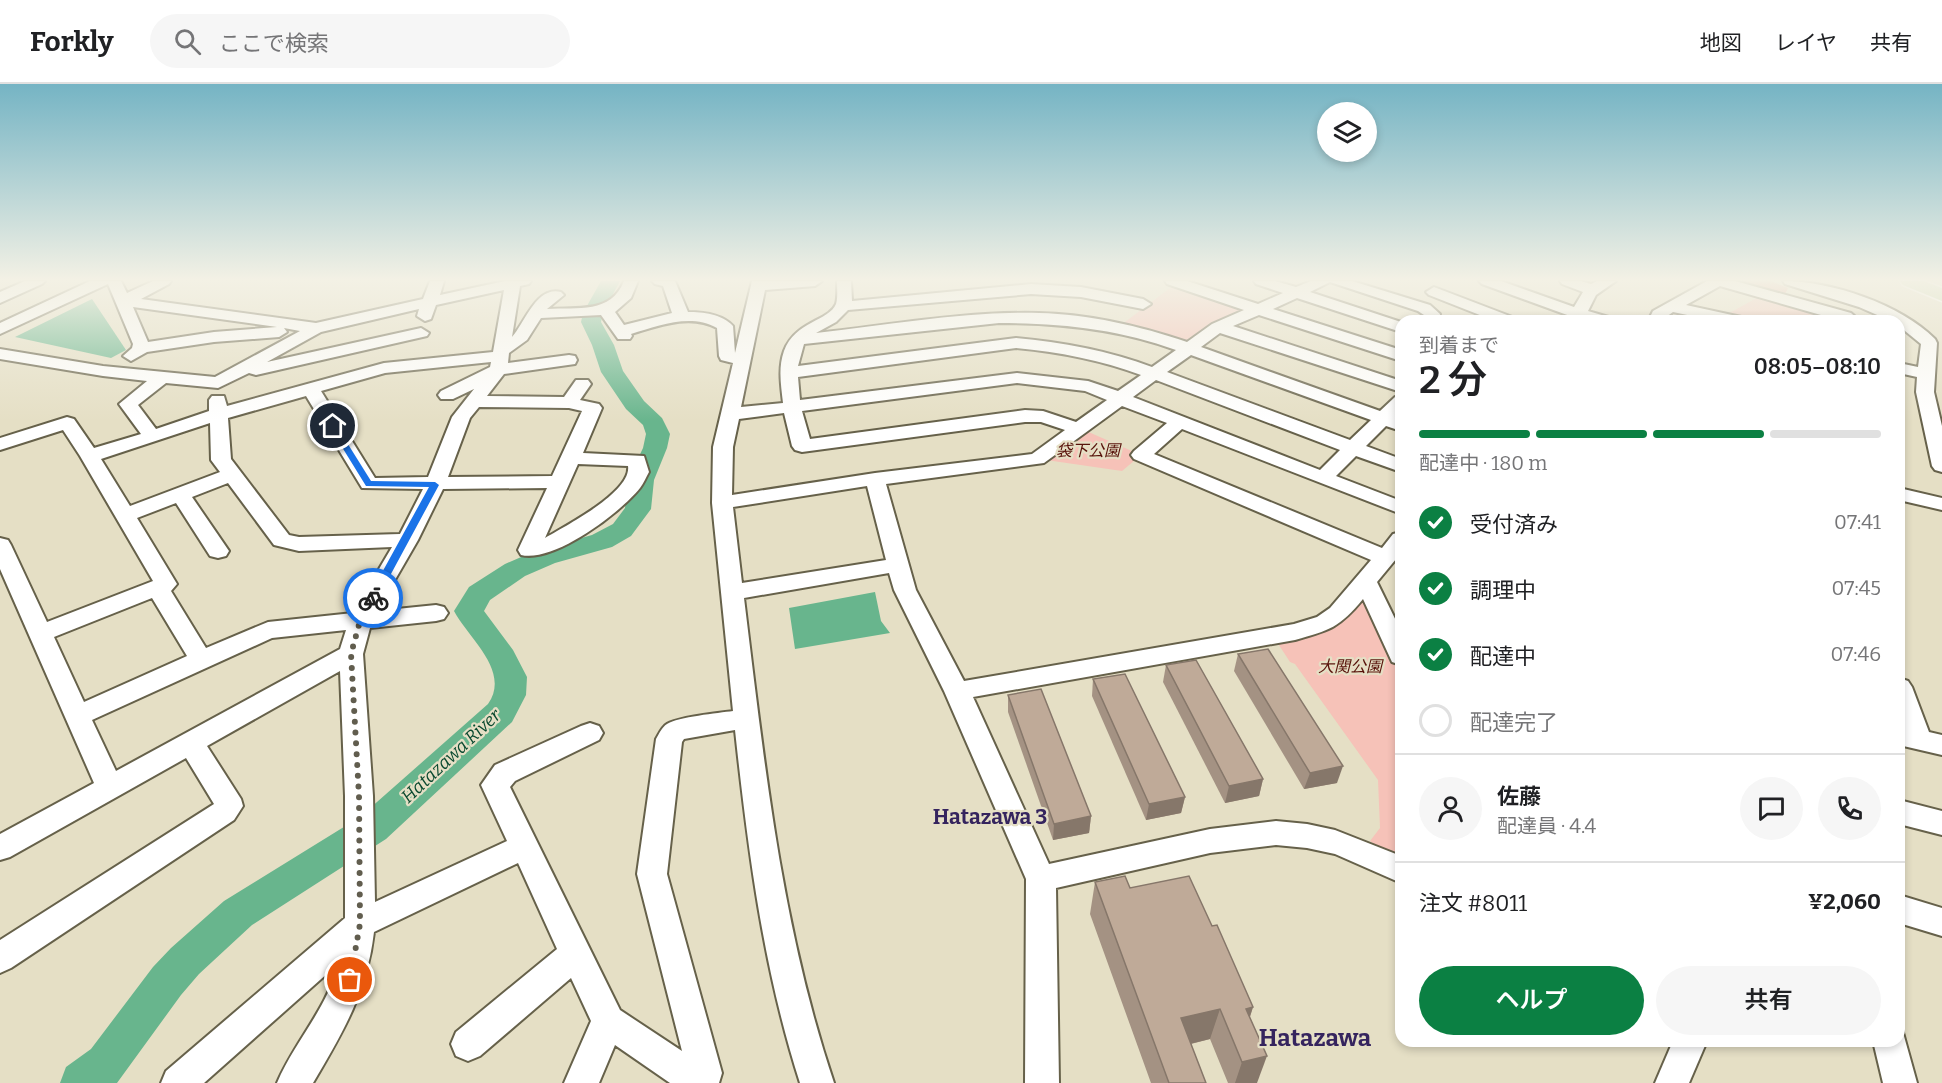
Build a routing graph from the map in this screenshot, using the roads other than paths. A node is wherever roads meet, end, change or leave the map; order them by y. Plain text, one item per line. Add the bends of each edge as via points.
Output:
1 (135, 328) edge
2 (305, 328) edge
3 (320, 328) edge
4 (422, 328) edge
5 (508, 328) edge
6 (527, 328) edge
7 (618, 328) edge
8 (643, 328) edge
9 (725, 328) edge
10 (749, 328) edge
11 (817, 328) edge
12 (904, 328) edge
13 (946, 328) edge
14 (1115, 328) edge
15 (1217, 328) edge
16 (1220, 328) edge
17 (1315, 328) edge
18 (1913, 328) edge
19 (314, 329) junction
20 (421, 333) junction
21 (798, 340) junction
22 (141, 348) junction
23 (1187, 349) junction
24 (1395, 354) edge
25 (5, 358) edge
26 (501, 359) junction
27 (569, 360) dead end
28 (743, 361) junction
29 (413, 364) junction
30 (964, 367) junction
31 (1905, 369) edge
32 (103, 371) junction
33 (788, 373) junction
34 (1154, 374) junction
35 (1926, 374) junction
36 (163, 377) junction
37 (225, 379) junction
38 (582, 384) dead end
39 (1395, 385) edge
40 (310, 388) junction
41 (447, 395) dead end
42 (1119, 398) junction
43 (473, 401) junction
44 (569, 403) junction
45 (1395, 406) edge
46 (792, 407) junction
47 (217, 414) junction
48 (731, 414) junction
49 (1382, 418) junction
50 (1180, 421) junction
51 (1395, 423) edge
52 (1081, 429) junction
53 (152, 436) junction
54 (0, 444) edge
55 (1353, 449) junction
56 (90, 456) junction
57 (571, 458) junction
58 (1395, 464) edge
59 (1942, 466) edge
60 (233, 474) junction
61 (1324, 477) junction
62 (875, 479) junction
63 (560, 482) junction
64 (435, 485) junction
65 (180, 495) junction
66 (1905, 495) edge
67 (722, 503) junction
68 (1942, 504) edge
69 (1395, 506) edge
70 (125, 516) junction
71 (407, 540) junction
72 (1395, 545) edge
73 (218, 551) dead end
74 (1, 552) edge
75 (1384, 557) junction
76 (897, 565) junction
77 (1366, 582) junction
78 (157, 587) junction
79 (732, 592) junction
80 (436, 613) dead end
81 (360, 621) junction
82 (41, 633) junction
83 (1395, 643) edge
84 (351, 654) junction
85 (201, 660) junction
86 (957, 692) junction
87 (1905, 702) edge
88 (78, 715) junction
89 (747, 718) junction
90 (590, 733) dead end
91 (1920, 740) edge
92 (191, 743) junction
93 (110, 788) junction
94 (1905, 814) edge
95 (1942, 823) edge
96 (525, 846) junction
97 (0, 849) edge
98 (1395, 867) edge
99 (1041, 879) junction
100 (1905, 911) edge
101 (1942, 921) edge
102 (360, 924) junction
103 (576, 953) junction
104 (0, 958) edge
105 (608, 1021) junction
106 (468, 1044) dead end
107 (1681, 1047) edge
108 (1891, 1047) edge
109 (178, 1083) edge
110 (294, 1083) edge
111 (581, 1083) edge
112 (701, 1083) edge
113 (817, 1083) edge
114 (1042, 1083) edge
115 (1672, 1083) edge
116 (1900, 1083) edge

1 - 22 street
2 - 19 street
3 - 19 street
4 - 20 street
5 - 26 street
6 - 26 street
7 - 8 street via 623,334
9 - 28 street via 727,356
10 - 28 street
11 - 21 street
12 - 21 street
13 - 30 street
14 - 23 street
15 - 23 street
16 - 39 street
17 - 24 street
18 - 35 street via 1929,343
19 - 22 street
19 - 37 street
20 - 29 street
20 - 37 street
21 - 33 street
22 - 32 street
23 - 34 street
23 - 49 street
25 - 32 street
26 - 27 street
26 - 29 street
26 - 41 street
26 - 43 street
28 - 48 street
29 - 40 street
30 - 33 street
30 - 34 street via 1016,343 1114,359
30 - 42 street via 1088,386
30 - 46 street
31 - 35 street
32 - 36 street
33 - 46 street
34 - 42 street
34 - 55 street
35 - 59 street via 1925,392
36 - 37 street
36 - 53 street via 128,404
37 - 47 street
38 - 44 street
40 - 47 street
40 - 64 street via 369,484
42 - 50 street
42 - 52 street
43 - 44 street
43 - 64 street via 461,417
44 - 57 street via 594,411
45 - 49 street
46 - 48 street
46 - 52 street via 802,447 1025,416 1043,417
47 - 53 street
47 - 60 street via 221,460
48 - 67 street via 721,452
49 - 51 street
49 - 55 street
50 - 61 street
50 - 75 street via 1141,455
52 - 62 street via 1037,459
53 - 56 street
54 - 56 street via 67,423
55 - 58 street
55 - 61 street
56 - 70 street
57 - 63 street
57 - 63 street via 637,460 638,476 625,496 544,548 529,550
60 - 65 street
60 - 71 street via 288,543
61 - 69 street
62 - 67 street
62 - 76 street
63 - 64 street
64 - 71 street
65 - 70 street
65 - 73 street
66 - 68 street
67 - 79 street
70 - 78 street via 166,584
71 - 81 street
72 - 75 street
74 - 82 street
75 - 77 street
76 - 79 street
76 - 86 street via 905,590
77 - 83 street
77 - 86 street via 1331,619 1295,632
78 - 82 street
78 - 85 street
79 - 89 street
80 - 81 street
81 - 84 street
81 - 85 street via 268,630
82 - 88 street
84 - 92 street
84 - 102 street via 359,796
85 - 88 street
86 - 99 street
87 - 91 street
88 - 93 street
89 - 112 street via 675,731 669,739 652,874 705,1073
89 - 113 street via 766,882 780,955 800,1035
90 - 96 street via 505,773 495,784
92 - 93 street
92 - 104 street via 227,799 229,806 224,812
93 - 97 street
94 - 95 street
96 - 102 street
96 - 103 street
98 - 99 street via 1362,851 1294,834 1270,834 1209,841
99 - 114 street
100 - 101 street
102 - 109 street
102 - 110 street via 350,980
103 - 105 street
103 - 106 street
105 - 111 street
105 - 112 street
107 - 115 street
108 - 116 street

